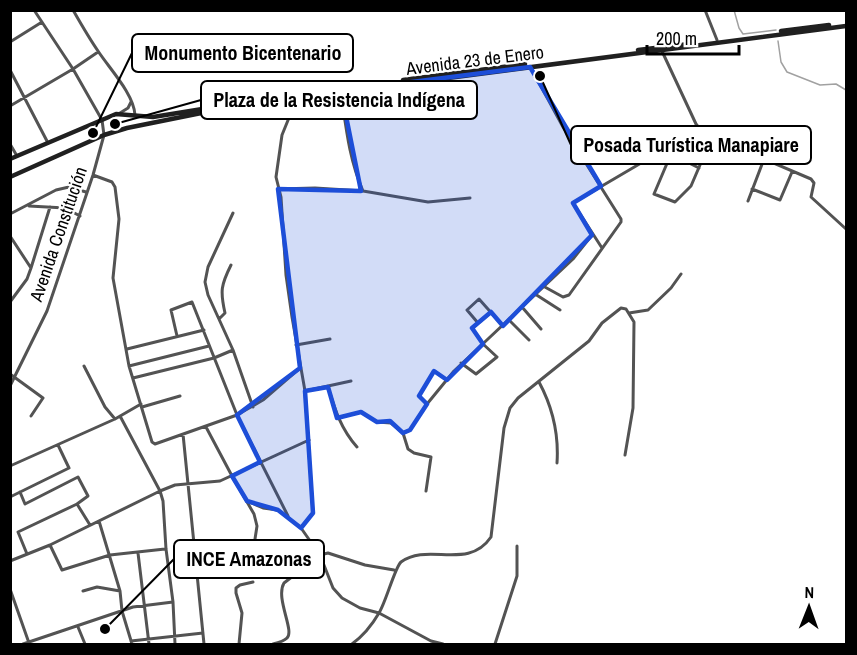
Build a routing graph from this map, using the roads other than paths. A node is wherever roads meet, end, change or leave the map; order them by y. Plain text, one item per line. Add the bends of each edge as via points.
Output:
1 (34, 10) edge
2 (73, 10) edge
3 (705, 10) edge
4 (42, 22) junction
5 (846, 24) edge
6 (717, 40) junction
7 (11, 42) edge
8 (661, 49) junction
9 (98, 52) junction
10 (530, 67) junction
11 (73, 69) junction
12 (10, 70) edge
13 (341, 91) junction
14 (301, 96) junction
15 (26, 98) junction
16 (131, 102) junction
17 (10, 106) edge
18 (118, 114) junction
19 (126, 114) junction
20 (135, 115) junction
21 (102, 120) junction
22 (132, 122) junction
23 (127, 128) junction
24 (699, 129) junction
25 (104, 135) junction
26 (712, 137) junction
27 (48, 143) junction
28 (10, 144) edge
29 (797, 147) dead end
30 (669, 148) junction
31 (671, 154) junction
32 (17, 156) junction
33 (10, 159) edge
34 (764, 159) junction
35 (776, 164) junction
36 (699, 168) junction
37 (792, 172) junction
38 (93, 175) junction
39 (10, 177) edge
40 (601, 186) junction
41 (278, 189) junction
42 (752, 189) junction
43 (363, 191) junction
44 (86, 192) junction
45 (470, 198) dead end
46 (748, 201) dead end
47 (27, 206) junction
48 (50, 207) junction
49 (233, 213) dead end
50 (10, 214) edge
51 (80, 216) junction
52 (846, 229) edge
53 (592, 235) junction
54 (10, 236) edge
55 (602, 248) junction
56 (231, 265) dead end
57 (31, 268) junction
58 (681, 274) dead end
59 (543, 286) junction
60 (535, 294) junction
61 (10, 302) edge
62 (522, 307) junction
63 (560, 310) dead end
64 (491, 312) junction
65 (629, 313) junction
66 (219, 319) junction
67 (509, 320) junction
68 (478, 323) junction
69 (503, 326) junction
70 (541, 329) dead end
71 (204, 330) junction
72 (177, 336) junction
73 (330, 339) dead end
74 (529, 340) dead end
75 (483, 344) junction
76 (296, 345) junction
77 (209, 346) junction
78 (127, 349) junction
79 (233, 350) junction
80 (214, 358) junction
81 (462, 363) junction
82 (84, 366) dead end
83 (129, 366) junction
84 (300, 368) junction
85 (10, 374) edge
86 (15, 378) junction
87 (133, 378) junction
88 (447, 380) junction
89 (351, 381) dead end
90 (539, 381) junction
91 (10, 386) edge
92 (328, 387) junction
93 (305, 391) junction
94 (180, 396) dead end
95 (427, 404) junction
96 (141, 405) junction
97 (253, 407) junction
98 (237, 415) junction
99 (32, 416) dead end
100 (120, 416) junction
101 (337, 418) junction
102 (115, 419) junction
103 (206, 427) junction
104 (403, 433) junction
105 (183, 434) junction
106 (309, 440) junction
107 (58, 445) junction
108 (357, 447) dead end
109 (625, 455) dead end
110 (260, 462) junction
111 (557, 463) dead end
112 (10, 466) edge
113 (232, 476) junction
114 (186, 483) junction
115 (160, 491) junction
116 (426, 491) dead end
117 (20, 492) junction
118 (10, 497) edge
119 (247, 501) junction
120 (77, 504) junction
121 (288, 516) junction
122 (99, 521) junction
123 (90, 525) junction
124 (301, 528) junction
125 (50, 545) junction
126 (517, 546) dead end
127 (166, 549) junction
128 (138, 553) junction
129 (27, 554) junction
130 (110, 555) junction
131 (320, 555) junction
132 (10, 561) edge
133 (251, 566) dead end
134 (395, 570) junction
135 (253, 582) dead end
136 (10, 589) edge
137 (83, 591) dead end
138 (120, 591) junction
139 (173, 602) junction
140 (145, 605) junction
141 (122, 611) junction
142 (379, 613) junction
143 (78, 627) junction
144 (202, 633) junction
145 (174, 636) junction
146 (148, 639) junction
147 (131, 643) edge
148 (29, 644) edge
149 (23, 645) edge
150 (85, 645) edge
151 (149, 645) edge
152 (175, 645) edge
153 (204, 645) edge
154 (239, 645) edge
155 (273, 645) edge
156 (352, 645) edge
157 (443, 645) edge
158 (495, 645) edge

1 - 4 street
2 - 9 street
3 - 6 street
4 - 7 street
4 - 11 street
5 - 6 main road, Avenida 23 de Enero
5 - 8 main road, Avenida 23 de Enero
6 - 8 main road, Avenida 23 de Enero
8 - 10 main road, Avenida 23 de Enero
8 - 20 main road, Avenida 23 de Enero via 303,93 179,114
8 - 24 street
9 - 11 street
9 - 16 street
10 - 13 main road, Avenida 23 de Enero
10 - 40 street
11 - 15 street
11 - 21 street
12 - 15 street
13 - 14 main road, Avenida 23 de Enero
13 - 43 street via 349,148
14 - 23 main road, Avenida 23 de Enero
14 - 41 street via 282,135 276,169
15 - 17 street
15 - 27 street
16 - 18 street
16 - 20 street
18 - 19 main road, Avenida 23 de Enero
18 - 21 main road, Avenida 23 de Enero
19 - 20 main road, Avenida 23 de Enero
19 - 22 main road
20 - 22 main road
21 - 25 street, Avenida Constitución
21 - 27 main road, Avenida 23 de Enero
22 - 23 main road
23 - 25 main road, Avenida 23 de Enero
24 - 26 street
24 - 30 street
25 - 38 street, Avenida Constitución
25 - 39 main road, Avenida 23 de Enero
26 - 34 street
26 - 36 street
27 - 32 main road, Avenida 23 de Enero
28 - 32 street
29 - 35 street
30 - 31 street
30 - 40 street
31 - 36 street
31 - 36 street via 654,194 675,202 691,186
32 - 33 main road, Avenida 23 de Enero
34 - 35 street
34 - 42 street
35 - 37 street
37 - 42 street via 780,200
37 - 52 street via 813,180 811,197
38 - 44 street, Avenida Constitución
38 - 78 street via 116,187 119,219 113,278
40 - 53 street via 573,203
40 - 55 street via 621,219
41 - 43 street
41 - 76 street
42 - 46 street
43 - 45 street via 428,202
44 - 47 street via 69,187 56,190
44 - 51 street, Avenida Constitución
47 - 48 street
47 - 50 street
48 - 51 street via 65,208
48 - 57 street
49 - 66 street via 205,282
51 - 86 street, Avenida Constitución via 47,311
53 - 55 street
53 - 59 street
54 - 57 street
55 - 59 street via 567,297
56 - 66 street via 222,284 225,313
57 - 61 street
58 - 65 street via 648,310
59 - 60 street
60 - 62 street
60 - 63 street
62 - 67 street
62 - 70 street
64 - 68 street
64 - 68 street via 479,299 467,310
64 - 69 street
65 - 90 street via 626,309 616,310 589,340
65 - 109 street via 634,322 633,408
66 - 79 street
67 - 69 street
67 - 74 street
68 - 75 street via 472,328
69 - 75 street
71 - 72 street
71 - 72 street via 192,302 171,310
71 - 77 street
72 - 78 street
73 - 76 street
75 - 81 street
75 - 81 street via 497,357 476,374
76 - 84 street
77 - 80 street
77 - 83 street
78 - 83 street
79 - 80 street
79 - 97 street
80 - 87 street
80 - 98 street
81 - 88 street
82 - 102 street via 96,393
83 - 87 street
84 - 93 street
84 - 97 street
85 - 86 street
86 - 91 street, Avenida Constitución
86 - 99 street via 43,398
87 - 96 street
88 - 95 street
88 - 95 street via 434,371 419,396
89 - 92 street
90 - 111 street via 550,402 559,440
90 - 134 street via 518,398 507,417 492,537 486,546 466,555 414,556 399,563
92 - 93 street
92 - 101 street
93 - 106 street
94 - 96 street
95 - 104 street via 410,430
96 - 100 street
96 - 105 street via 152,442
97 - 98 street
98 - 103 street
98 - 110 street
100 - 102 street
100 - 115 street
101 - 104 street via 361,412 376,422 391,423
101 - 108 street
102 - 107 street
103 - 105 street
103 - 113 street
104 - 116 street via 408,449 431,457
105 - 114 street
106 - 110 street
106 - 124 street via 313,513
107 - 112 street
107 - 117 street via 69,468
110 - 113 street
110 - 121 street
113 - 114 street via 220,481
113 - 119 street
114 - 115 street
114 - 144 street
115 - 122 street
115 - 127 street
117 - 118 street
117 - 120 street via 25,504 78,477 88,496
119 - 121 street
119 - 133 street via 257,526
120 - 123 street
120 - 129 street via 18,532
121 - 124 street
122 - 123 street
122 - 130 street
123 - 125 street
124 - 131 street
125 - 129 street
125 - 130 street via 62,570
126 - 158 street via 517,576
127 - 128 street
127 - 139 street
128 - 130 street
128 - 140 street
129 - 132 street
130 - 138 street
131 - 134 street via 328,553
131 - 142 street via 333,588 342,597
131 - 155 street via 284,583 282,605 290,635
134 - 142 street
135 - 154 street via 236,588 242,613
136 - 148 street
137 - 138 street via 97,586
138 - 141 street
139 - 140 street
139 - 145 street
140 - 141 street
140 - 146 street
141 - 143 street
141 - 147 street
142 - 156 street
142 - 157 street
143 - 148 street
143 - 150 street
144 - 145 street
144 - 153 street
145 - 146 street
145 - 152 street
146 - 147 street
146 - 151 street
148 - 149 street

